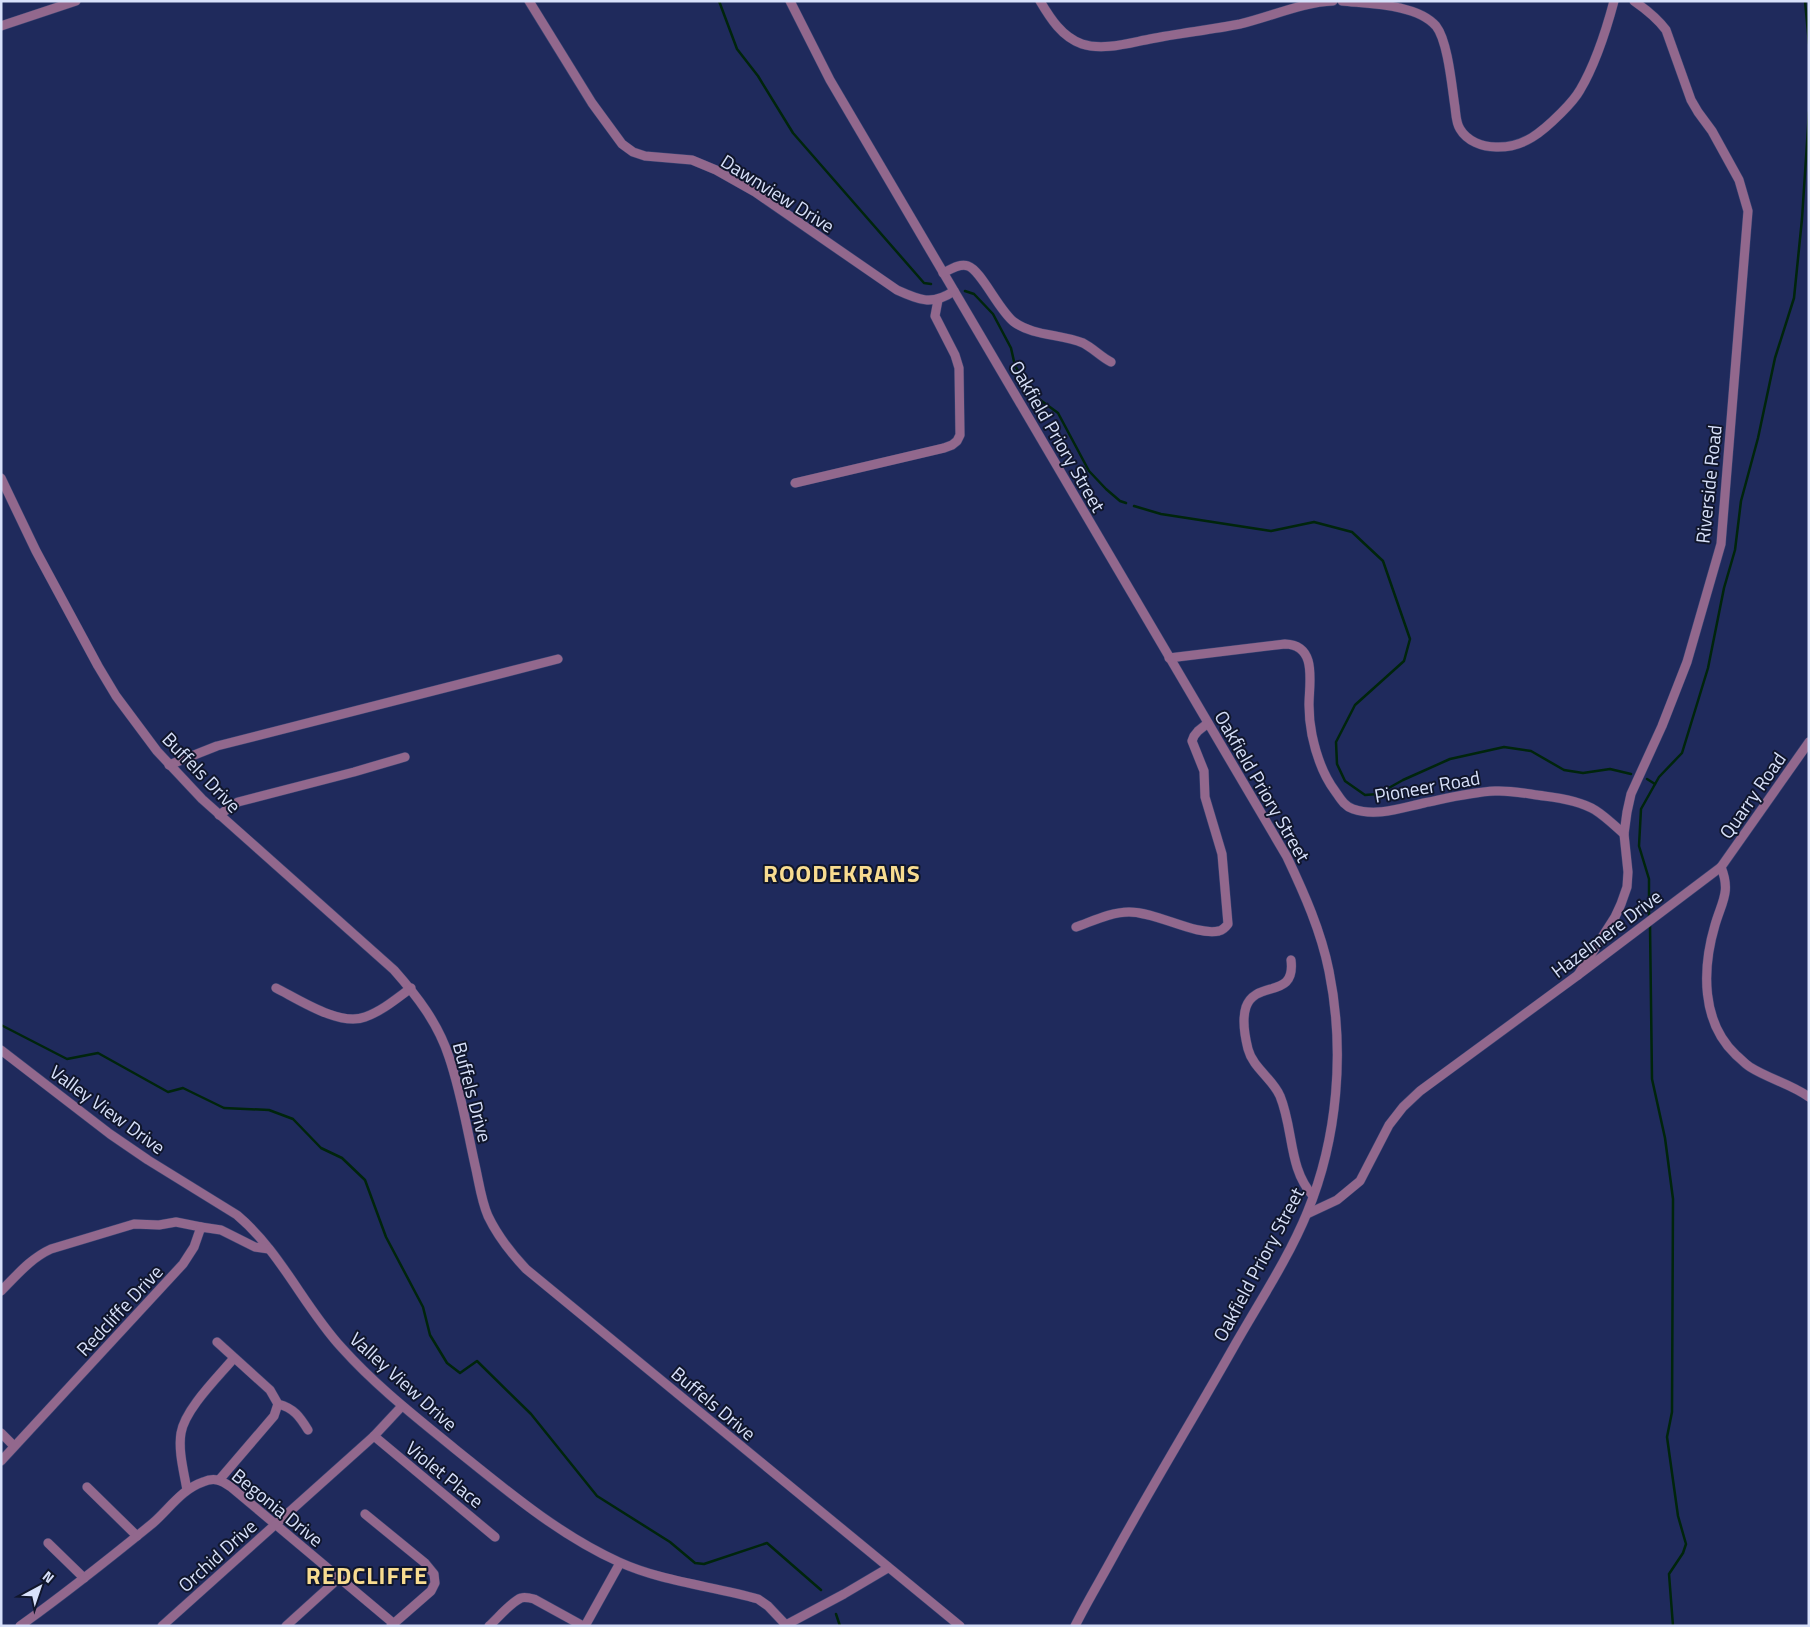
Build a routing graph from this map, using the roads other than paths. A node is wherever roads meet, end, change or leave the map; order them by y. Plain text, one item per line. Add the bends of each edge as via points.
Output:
1 (76, 1) edge
2 (529, 1) edge
3 (790, 1) edge
4 (1040, 1) edge
5 (1333, 1) edge
6 (1342, 1) edge
7 (1614, 1) edge
8 (1634, 1) edge
9 (1, 26) edge
10 (943, 273) junction
11 (954, 291) junction
12 (938, 300) junction
13 (1111, 362) dead end
14 (1, 478) edge
15 (796, 483) dead end
16 (1170, 658) junction
17 (558, 659) dead end
18 (1208, 723) junction
19 (1809, 742) edge
20 (405, 757) dead end
21 (169, 765) junction
22 (219, 815) junction
23 (1624, 834) junction
24 (1721, 867) junction
25 (1076, 927) dead end
26 (1291, 960) dead end
27 (1578, 975) junction
28 (276, 988) dead end
29 (410, 988) junction
30 (1, 1050) edge
31 (1809, 1097) edge
32 (1313, 1196) junction
33 (1307, 1214) junction
34 (201, 1227) junction
35 (269, 1249) junction
36 (1, 1291) edge
37 (218, 1342) dead end
38 (234, 1358) junction
39 (278, 1404) junction
40 (402, 1406) junction
41 (308, 1430) dead end
42 (1, 1433) edge
43 (374, 1436) junction
44 (14, 1446) junction
45 (1, 1461) edge
46 (220, 1480) junction
47 (87, 1487) dead end
48 (187, 1490) junction
49 (365, 1514) dead end
50 (276, 1525) junction
51 (137, 1536) junction
52 (495, 1537) dead end
53 (48, 1543) dead end
54 (620, 1563) junction
55 (888, 1568) junction
56 (84, 1578) junction
57 (339, 1578) junction
58 (165, 1625) edge
59 (392, 1625) edge
60 (785, 1625) edge
61 (20, 1626) edge
62 (286, 1626) edge
63 (489, 1626) edge
64 (584, 1626) edge
65 (960, 1626) edge
66 (1075, 1626) edge

1 - 9 street
2 - 12 street, Dawnview Drive via 592,103 622,144 645,156 692,160 716,170 754,192 896,290 914,298
3 - 10 street, Oakfield Priory Street via 830,80
4 - 5 street via 1063,32 1073,40 1094,47 1242,24
6 - 7 street via 1409,10 1430,20 1443,42 1461,131 1474,142 1502,148 1537,135 1573,100 1598,51
8 - 23 street, Riverside Road via 1648,10 1666,30 1691,100 1739,180 1748,211 1721,544 1687,662 1631,794
10 - 11 street, Oakfield Priory Street
10 - 13 street via 956,266 969,266 1015,323 1082,343
11 - 12 street
11 - 16 street, Oakfield Priory Street
12 - 15 street via 935,316 958,362 960,434 957,441 952,446
14 - 21 street, Buffels Drive via 98,666 116,696
16 - 18 street, Oakfield Priory Street
16 - 23 street, Pioneer Road via 1285,644 1300,648 1311,673 1309,718 1320,763 1341,800 1353,809 1384,812 1465,794 1497,791 1561,798 1582,804 1595,810
17 - 21 street via 217,746
18 - 25 street via 1198,730 1192,741 1204,770 1205,798 1222,854 1228,924 1225,929 1193,928 1155,916 1128,912
18 - 32 street, Oakfield Priory Street via 1287,857 1303,890 1329,971 1336,1016 1335,1095 1330,1135
19 - 24 street, Quarry Road
20 - 22 street via 238,802
21 - 22 street, Buffels Drive
22 - 29 street, Buffels Drive via 350,930
23 - 27 street, Riverside Road via 1628,872 1624,896 1615,917
24 - 27 street, Hazelmere Drive
24 - 31 street via 1727,887 1714,926 1706,976 1714,1024 1728,1047 1749,1066
26 - 32 street via 1291,977 1287,982 1256,994 1249,1001 1244,1015 1245,1026 1254,1062 1279,1095 1291,1134 1296,1167
27 - 33 street, Hazelmere Drive via 1420,1091 1402,1107 1389,1125 1360,1181 1337,1200
28 - 29 street via 346,1020 365,1018
29 - 55 street, Buffels Drive via 429,1014 449,1057 482,1199 496,1232 508,1249 526,1269
30 - 35 street, Valley View Drive via 110,1134 237,1215
32 - 33 street, Oakfield Priory Street
33 - 66 street, Oakfield Priory Street
34 - 35 street via 221,1230 256,1247
34 - 36 street via 176,1222 134,1224 51,1248 28,1264
34 - 44 street, Redcliffe Drive via 183,1264
35 - 40 street, Valley View Drive via 341,1347
37 - 38 street
38 - 39 street via 270,1390
38 - 48 street via 189,1411 184,1422 180,1446
39 - 41 street via 296,1412
39 - 46 street via 274,1416
40 - 43 street, Orchid Drive
40 - 54 street, Valley View Drive via 543,1518
42 - 44 street
43 - 50 street, Orchid Drive
43 - 52 street, Violet Place
44 - 45 street, Redcliffe Drive
46 - 48 street, Begonia Drive via 210,1479
46 - 50 street, Begonia Drive
47 - 51 street
48 - 51 street, Begonia Drive
49 - 59 street via 434,1574 435,1583 431,1591
50 - 57 street, Begonia Drive
50 - 58 street, Orchid Drive
51 - 56 street, Begonia Drive
53 - 56 street
54 - 60 street, Valley View Drive via 758,1599
54 - 64 street
55 - 60 street
55 - 65 street, Buffels Drive
56 - 61 street, Begonia Drive
57 - 59 street, Begonia Drive
57 - 62 street
63 - 64 street via 521,1598 534,1599

